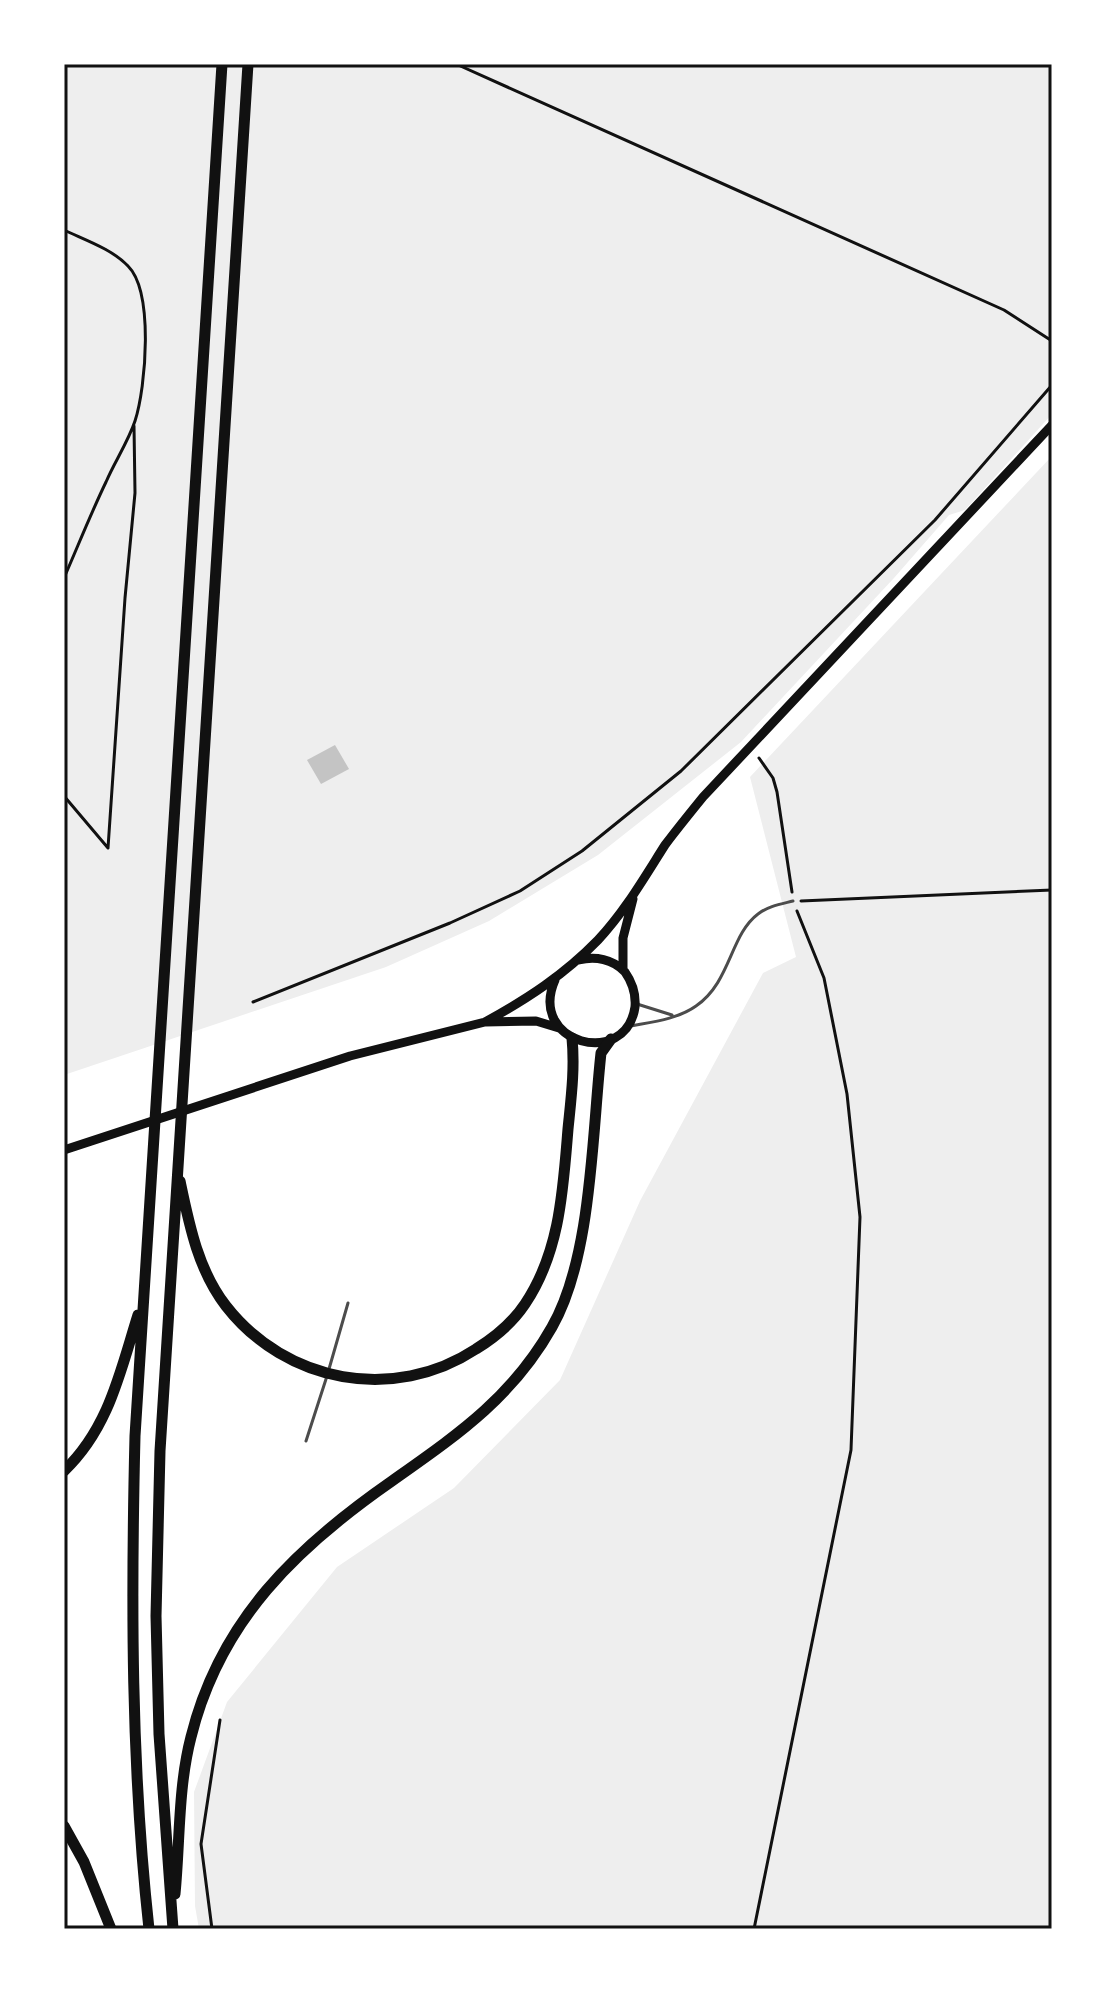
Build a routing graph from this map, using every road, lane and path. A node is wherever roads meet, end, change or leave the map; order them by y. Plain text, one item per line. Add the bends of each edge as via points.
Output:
1 (222, 64) edge
2 (248, 64) edge
3 (456, 64) edge
4 (64, 230) edge
5 (1052, 341) edge
6 (1052, 385) edge
7 (1052, 425) edge
8 (134, 426) junction
9 (64, 578) edge
10 (749, 748) junction
11 (64, 796) edge
12 (1052, 890) edge
13 (634, 895) junction
14 (793, 901) junction
15 (576, 961) junction
16 (623, 970) junction
17 (556, 977) junction
18 (253, 1002) dead end
19 (636, 1003) junction
20 (675, 1016) junction
21 (485, 1022) junction
22 (627, 1026) junction
23 (559, 1028) junction
24 (572, 1038) junction
25 (611, 1039) junction
26 (64, 1150) edge
27 (177, 1164) junction
28 (144, 1295) junction
29 (348, 1303) dead end
30 (328, 1374) junction
31 (306, 1441) dead end
32 (64, 1471) edge
33 (220, 1720) dead end
34 (64, 1826) edge
35 (173, 1926) edge
36 (111, 1929) edge
37 (149, 1929) edge
38 (212, 1929) edge
39 (754, 1929) edge

1 - 28 highway
2 - 27 highway
3 - 5 path via 1004,310
4 - 8 path via 116,256 140,282 146,334
6 - 18 path via 913,542 681,771 582,851 520,891
7 - 10 main road
8 - 9 path
8 - 11 path via 135,493 108,848
10 - 13 main road via 694,808
10 - 14 path via 773,778
12 - 14 path
13 - 15 main road
13 - 16 main road via 623,938
14 - 20 lane via 767,908 745,926 720,982 693,1009
14 - 39 path via 824,978 847,1094 860,1217 851,1450
15 - 16 main road via 601,958
15 - 17 main road
16 - 19 main road
17 - 21 main road
17 - 23 main road via 550,1003
19 - 20 lane
19 - 22 main road
20 - 22 lane
21 - 23 main road via 536,1021
21 - 26 main road via 350,1056
22 - 25 main road
23 - 24 main road
24 - 25 main road via 584,1043
24 - 30 highway via 562,1197 543,1271 523,1306 493,1338 457,1362 418,1376 381,1381
25 - 35 highway via 601,1053 584,1222 573,1275 553,1325 521,1373 487,1410 339,1518 262,1593 232,1636 191,1737
27 - 30 highway via 192,1236 225,1305 268,1346
27 - 35 highway via 156,1616
28 - 32 highway via 110,1406 96,1433
28 - 37 highway via 131,1591 134,1732
29 - 30 lane
30 - 31 lane
33 - 38 path via 201,1844
34 - 36 highway

